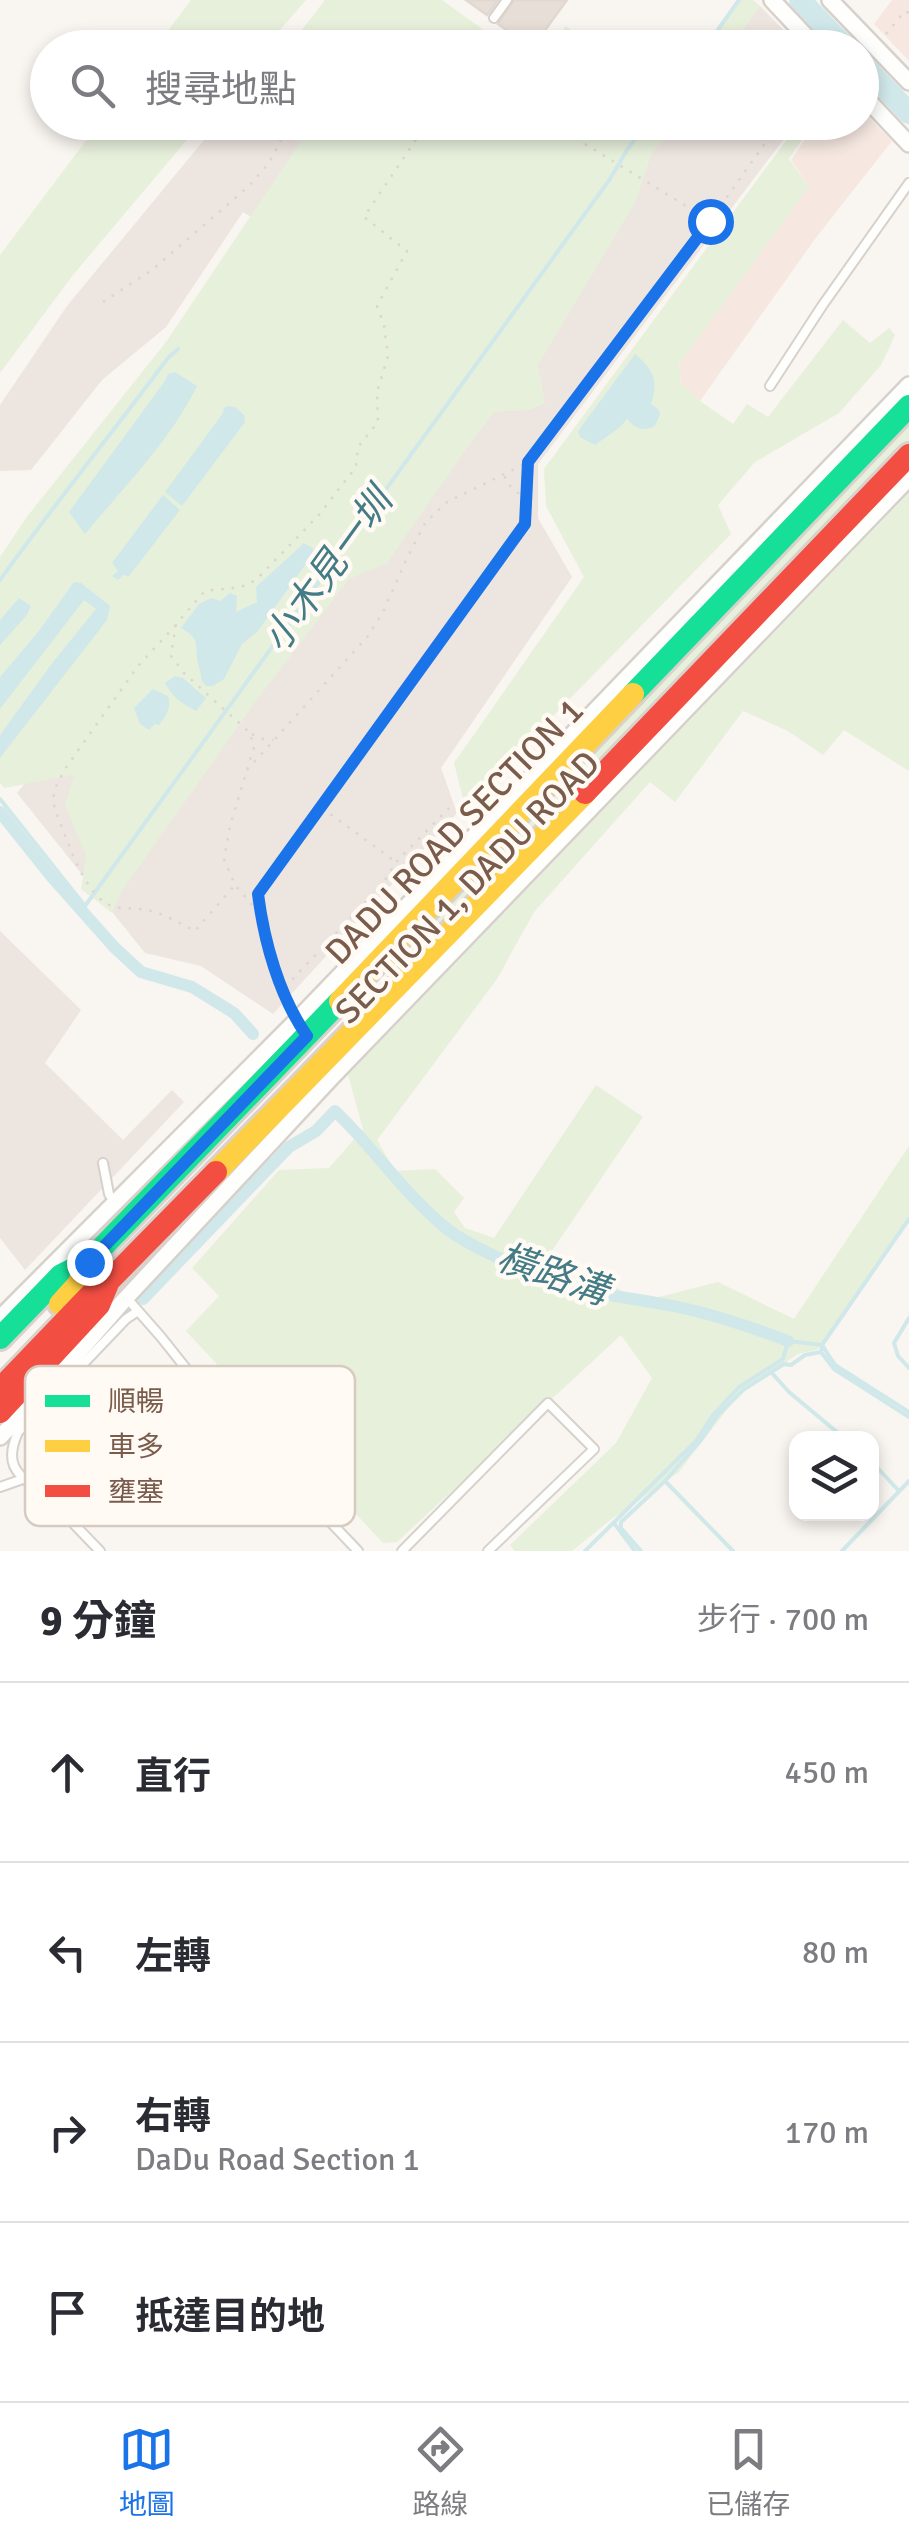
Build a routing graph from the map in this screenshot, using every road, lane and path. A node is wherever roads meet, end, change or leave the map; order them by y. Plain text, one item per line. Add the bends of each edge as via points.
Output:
1 (507, 0) edge
2 (772, 0) edge
3 (830, 0) edge
4 (909, 14) edge
5 (494, 18) dead end
6 (800, 30) edge
7 (859, 30) edge
8 (879, 43) edge
9 (879, 50) edge
10 (909, 82) edge
11 (879, 112) edge
12 (281, 140) edge
13 (415, 140) edge
14 (579, 140) edge
15 (767, 140) edge
16 (909, 144) edge
17 (909, 183) edge
18 (710, 221) junction
19 (103, 302) dead end
20 (909, 385) edge
21 (770, 386) dead end
22 (909, 406) edge
23 (909, 455) edge
24 (528, 462) junction
25 (504, 474) junction
26 (909, 478) edge
27 (527, 500) junction
28 (176, 624) junction
29 (250, 733) junction
30 (275, 740) junction
31 (246, 772) junction
32 (321, 807) junction
33 (449, 808) dead end
34 (396, 862) junction
35 (235, 885) junction
36 (261, 915) junction
37 (283, 989) junction
38 (296, 1021) junction
39 (290, 1040) junction
40 (262, 1069) junction
41 (326, 1072) junction
42 (103, 1163) dead end
43 (115, 1203) junction
44 (89, 1262) junction
45 (128, 1300) junction
46 (0, 1318) edge
47 (11, 1353) edge
48 (43, 1366) edge
49 (67, 1366) edge
50 (81, 1366) edge
51 (183, 1366) edge
52 (25, 1385) edge
53 (0, 1389) edge
54 (25, 1411) edge
55 (0, 1412) edge
56 (25, 1425) edge
57 (0, 1437) edge
58 (20, 1480) junction
59 (25, 1483) edge
60 (0, 1487) edge
61 (76, 1526) edge
62 (334, 1526) edge
63 (100, 1551) edge
64 (358, 1551) edge
65 (402, 1551) edge
66 (488, 1551) edge

1 - 5 lane
2 - 6 street
3 - 7 street
4 - 8 path
9 - 10 street
11 - 16 street
12 - 19 path via 249,186 152,270
13 - 28 path via 364,216 407,251 377,306 388,356 377,392 378,422 358,446 356,468 256,580 205,591
14 - 18 path
15 - 18 path
17 - 21 lane
18 - 24 path
20 - 38 street, DADU ROAD SECTION 1
22 - 39 main road, DADU ROAD SECTION 1 via 462,871
23 - 41 main road, SECTION 1, DADU ROAD
24 - 25 path
24 - 27 path
25 - 27 path
25 - 30 path via 447,502 425,524 368,636
26 - 41 street, SECTION 1, DADU ROAD
27 - 32 path via 525,524
28 - 29 path via 171,656
28 - 35 path via 67,766 53,798 55,810 88,885 104,903 156,912 195,930
29 - 30 path
29 - 31 path via 254,746
30 - 31 path
31 - 35 path via 224,858
32 - 34 path
32 - 36 path via 258,894
33 - 34 path
34 - 37 path
35 - 36 path
36 - 37 path
37 - 38 path
38 - 39 street, DADU ROAD SECTION 1
39 - 40 main road, DADU ROAD SECTION 1
40 - 43 street, DADU ROAD SECTION 1
40 - 44 main road, DADU ROAD SECTION 1
41 - 45 main road, SECTION 1, DADU ROAD
42 - 43 lane
43 - 46 street, DADU ROAD SECTION 1
44 - 45 lane
44 - 47 main road, DADU ROAD SECTION 1 via 78,1284
45 - 47 main road via 90,1296
45 - 48 main road, SECTION 1, DADU ROAD via 99,1305
45 - 49 street, SECTION 1, DADU ROAD
45 - 50 lane via 126,1319
45 - 51 lane
47 - 53 main road
52 - 55 main road, SECTION 1, DADU ROAD
54 - 57 street, SECTION 1, DADU ROAD
56 - 58 lane via 8,1447
58 - 59 lane
58 - 60 lane
61 - 63 lane
62 - 64 lane
65 - 66 lane via 548,1403 594,1449

